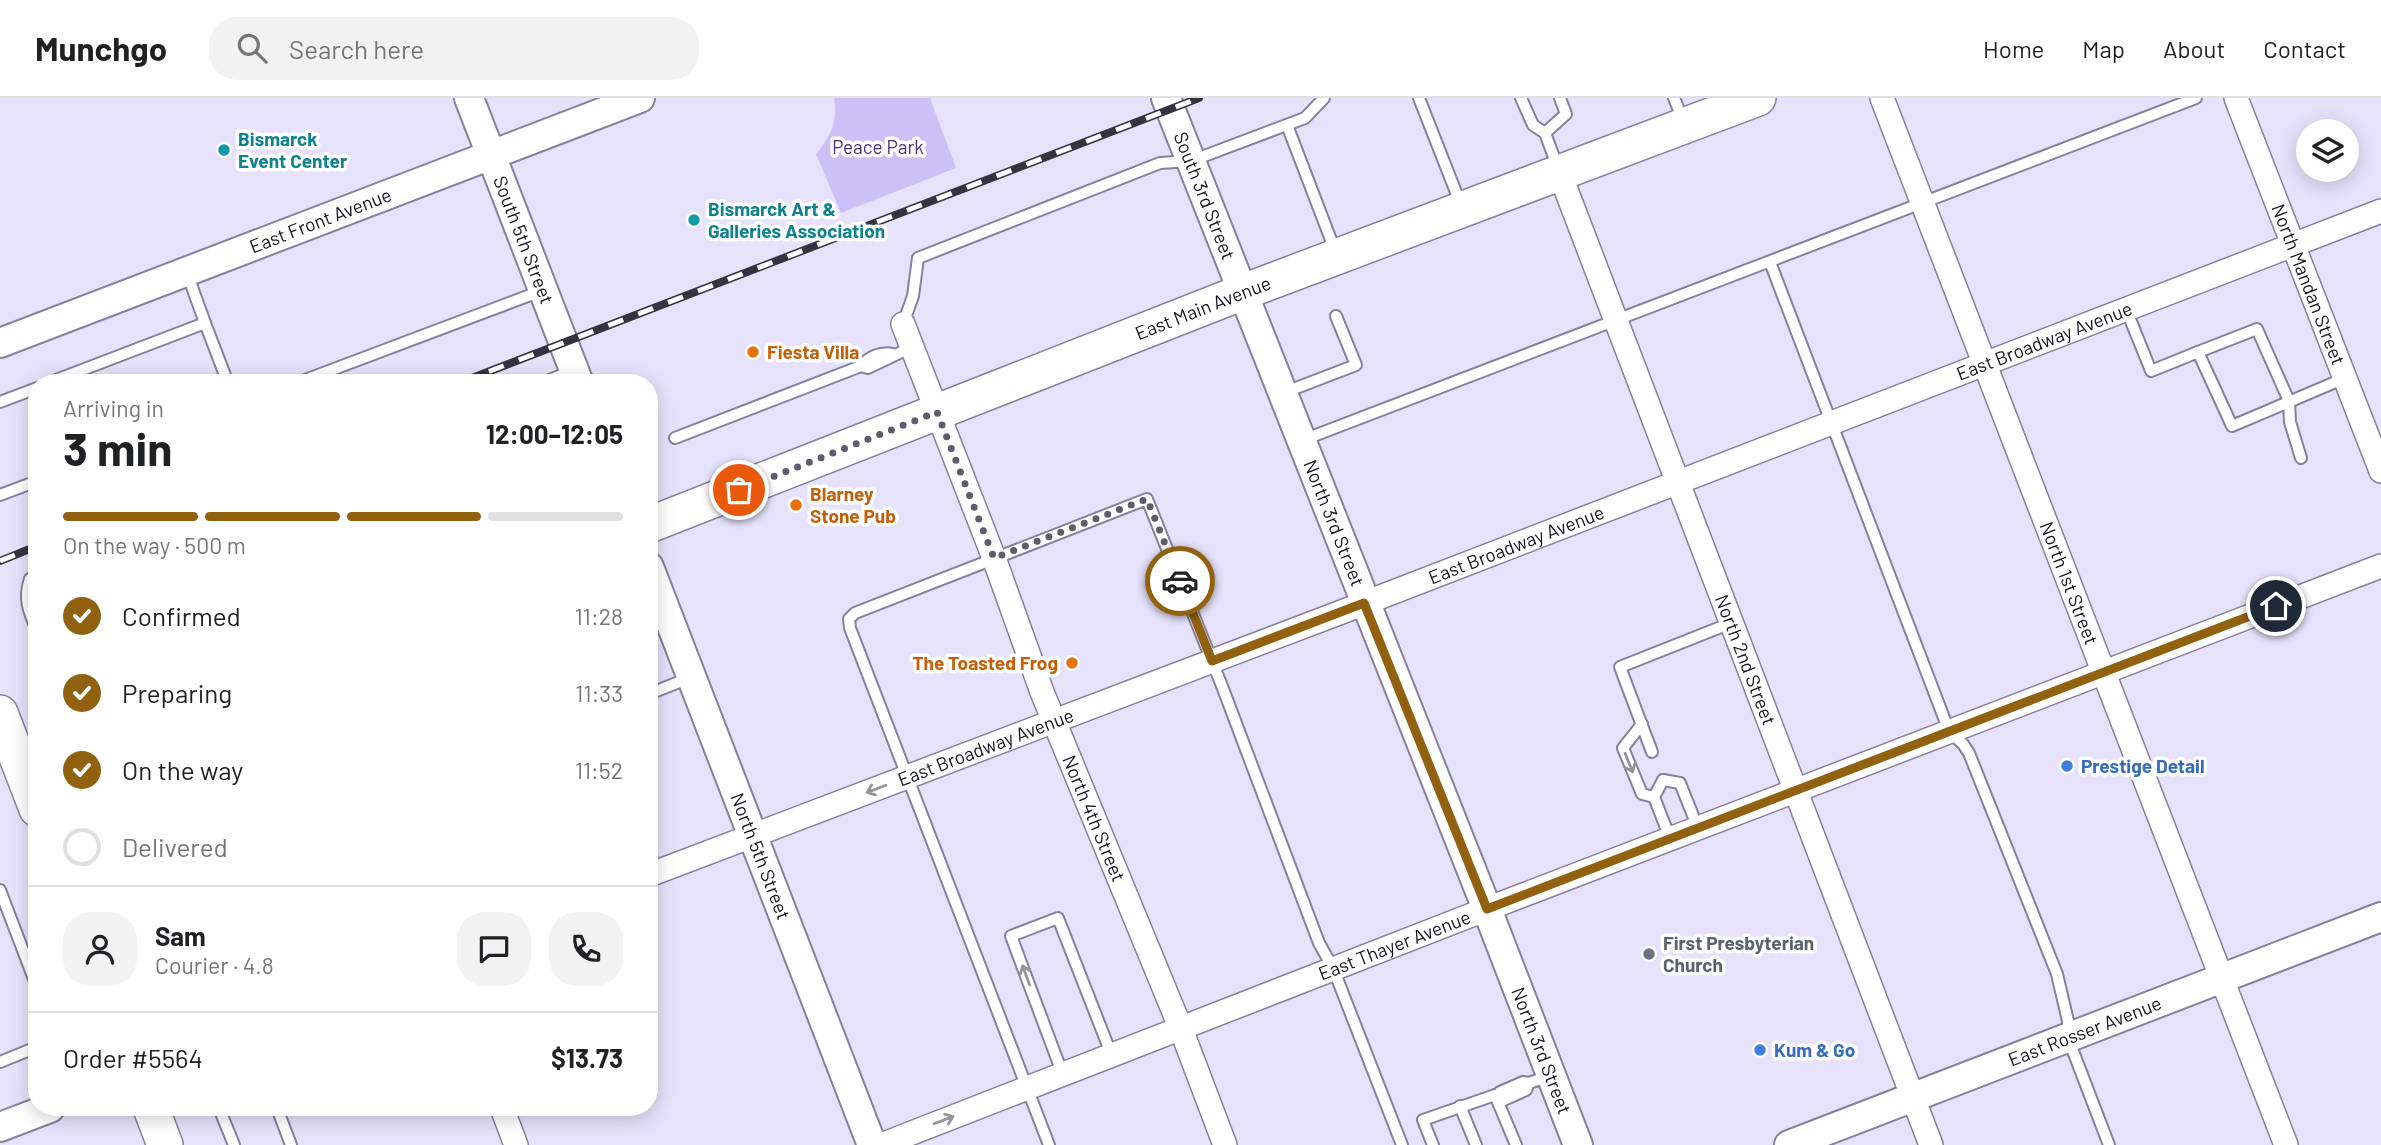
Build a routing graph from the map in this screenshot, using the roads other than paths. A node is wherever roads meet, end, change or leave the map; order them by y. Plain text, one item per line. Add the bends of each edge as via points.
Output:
1 (469, 98) edge
2 (640, 98) edge
3 (1166, 98) edge
4 (1324, 98) edge
5 (1419, 98) edge
6 (1521, 98) edge
7 (1560, 98) edge
8 (1758, 98) edge
9 (1882, 98) edge
10 (2196, 98) edge
11 (2236, 98) edge
12 (1680, 112) edge
13 (1287, 125) junction
14 (1545, 133) junction
15 (491, 155) junction
16 (1191, 161) junction
17 (1560, 174) junction
18 (1923, 203) junction
19 (1463, 211) junction
20 (2381, 211) edge
21 (2292, 244) junction
22 (1337, 257) junction
23 (1770, 262) junction
24 (187, 271) junction
25 (544, 290) junction
26 (1243, 292) junction
27 (2126, 309) junction
28 (1336, 316) dead end
29 (1616, 321) junction
30 (205, 323) junction
31 (903, 324) joint
32 (0, 343) edge
33 (903, 351) junction
34 (2198, 352) junction
35 (1985, 363) junction
36 (72, 374) edge
37 (225, 374) edge
38 (321, 374) edge
39 (576, 374) edge
40 (2345, 378) junction
41 (28, 391) edge
42 (1283, 393) junction
43 (2289, 401) junction
44 (0, 402) edge
45 (937, 412) junction
46 (1831, 423) junction
47 (675, 438) dead end
48 (1302, 441) junction
49 (2301, 458) dead end
50 (2381, 471) edge
51 (1677, 482) junction
52 (28, 484) edge
53 (0, 495) edge
54 (658, 521) edge
55 (994, 558) junction
56 (2381, 566) edge
57 (28, 588) edge
58 (658, 591) edge
59 (1364, 603) junction
60 (28, 610) edge
61 (1731, 623) junction
62 (1212, 661) junction
63 (2103, 671) junction
64 (691, 678) junction
65 (658, 691) edge
66 (0, 713) edge
67 (1054, 719) junction
68 (1642, 724) junction
69 (1950, 731) junction
70 (1653, 752) dead end
71 (23, 761) edge
72 (907, 777) junction
73 (28, 778) edge
74 (1796, 790) junction
75 (1654, 797) junction
76 (1698, 828) junction
77 (752, 835) junction
78 (1670, 838) junction
79 (658, 872) edge
80 (0, 890) edge
81 (1487, 909) junction
82 (2381, 917) edge
83 (28, 963) edge
84 (1333, 968) junction
85 (2221, 979) junction
86 (1181, 1029) junction
87 (2068, 1038) junction
88 (28, 1051) edge
89 (1112, 1056) junction
90 (0, 1062) edge
91 (1063, 1074) junction
92 (1540, 1079) junction
93 (1027, 1088) junction
94 (1497, 1096) junction
95 (1913, 1098) junction
96 (1460, 1107) junction
97 (29, 1116) edge
98 (154, 1116) edge
99 (222, 1116) edge
100 (280, 1116) edge
101 (505, 1116) edge
102 (0, 1127) edge
103 (165, 1145) edge
104 (234, 1145) edge
105 (291, 1145) edge
106 (516, 1145) edge
107 (872, 1145) edge
108 (881, 1145) edge
109 (1049, 1145) edge
110 (1226, 1145) edge
111 (1402, 1145) edge
112 (1433, 1145) edge
113 (1476, 1145) edge
114 (1516, 1145) edge
115 (1578, 1145) edge
116 (1789, 1145) edge
117 (1931, 1145) edge
118 (2109, 1145) edge
119 (2286, 1145) edge

1 - 15 street, South 5th Street
2 - 15 street, East Front Avenue
3 - 16 street, South 3rd Street
4 - 13 lane via 1305,118
5 - 19 lane
6 - 14 lane via 1533,125
7 - 14 lane via 1566,114
8 - 12 main road, East Main Avenue
9 - 18 street, North 1st Street
10 - 18 lane
11 - 21 street, North Mandan Street
12 - 17 main road, East Main Avenue
13 - 16 lane
13 - 22 lane
14 - 17 lane
15 - 24 street, East Front Avenue
15 - 25 street, South 5th Street
16 - 26 street, South 3rd Street
16 - 31 lane via 1160,163 918,258 913,296
17 - 19 main road, East Main Avenue
17 - 29 street, North 2nd Street
18 - 23 lane
18 - 35 street, North 1st Street
19 - 22 main road, East Main Avenue
20 - 21 street, East Broadway Avenue
21 - 27 street, East Broadway Avenue
21 - 40 street, North Mandan Street
22 - 26 main road, East Main Avenue
23 - 29 lane
23 - 46 lane
24 - 30 lane
24 - 32 street, East Front Avenue
25 - 38 lane
25 - 39 street, South 5th Street
26 - 42 street, North 3rd Street
26 - 45 main road, East Main Avenue
27 - 34 lane via 2151,371
27 - 35 street, East Broadway Avenue
28 - 42 lane via 1356,365
29 - 48 lane
29 - 51 street, North 2nd Street
30 - 36 lane
30 - 37 lane
31 - 33 street, North 4th Street
33 - 45 street, North 4th Street
33 - 47 lane
34 - 43 lane via 2257,329
34 - 43 lane via 2232,426
35 - 46 street, East Broadway Avenue
35 - 63 street, North 1st Street
40 - 43 lane
40 - 50 street, North Mandan Street
41 - 44 lane
42 - 48 street, North 3rd Street
43 - 49 lane
45 - 54 main road, East Main Avenue
45 - 55 street, North 4th Street
46 - 51 street, East Broadway Avenue
46 - 69 lane
48 - 59 street, North 3rd Street
51 - 59 street, East Broadway Avenue
51 - 61 street, North 2nd Street
52 - 53 lane
55 - 62 lane via 1147,499
55 - 67 street, North 4th Street
55 - 72 lane via 855,613 849,620
56 - 63 street, East Thayer Avenue
57 - 60 lane
58 - 64 street, North 5th Street
59 - 62 street, East Broadway Avenue
59 - 81 street, North 3rd Street
61 - 68 lane via 1620,667
61 - 74 street, North 2nd Street
62 - 67 street, East Broadway Avenue
62 - 84 lane via 1319,943
63 - 69 street, East Thayer Avenue
63 - 85 street, North 1st Street
64 - 65 lane
64 - 77 street, North 5th Street
66 - 71 main road
67 - 72 street, East Broadway Avenue
67 - 86 street, North 4th Street
68 - 70 lane
68 -> 75 lane via 1623,748 1642,794
69 - 74 street, East Thayer Avenue
69 - 87 lane via 1969,753 2052,961
71 - 73 main road
72 -> 77 street, East Broadway Avenue
72 - 93 lane
74 - 76 street, East Thayer Avenue
74 - 95 street, North 2nd Street
75 - 76 lane via 1662,776 1680,783
75 - 78 lane
76 - 78 street, East Thayer Avenue
77 - 79 street, East Broadway Avenue
77 - 107 street, North 5th Street
78 - 81 street, East Thayer Avenue
80 - 83 lane
81 - 84 street, East Thayer Avenue
81 - 92 street, North 3rd Street
82 - 85 street, East Rosser Avenue
84 - 86 street, East Thayer Avenue
84 - 111 lane
85 - 87 street, East Rosser Avenue
85 - 119 street, North 1st Street
86 - 89 street, East Thayer Avenue
86 - 110 street, North 4th Street
87 - 95 street, East Rosser Avenue
87 - 118 lane
88 - 90 lane
89 - 91 street, East Thayer Avenue
91 -> 89 lane via 1011,936 1058,918
91 - 93 street, East Thayer Avenue
92 - 94 lane
92 - 115 street, North 3rd Street
108 -> 93 street, East Thayer Avenue
93 - 109 lane
94 - 96 lane
94 - 114 lane
95 - 116 street, East Rosser Avenue
95 - 117 street, North 2nd Street
96 - 112 lane via 1423,1120
96 - 113 lane
97 - 102 street
98 - 103 main road
99 - 104 lane
100 - 105 lane
101 - 106 street

